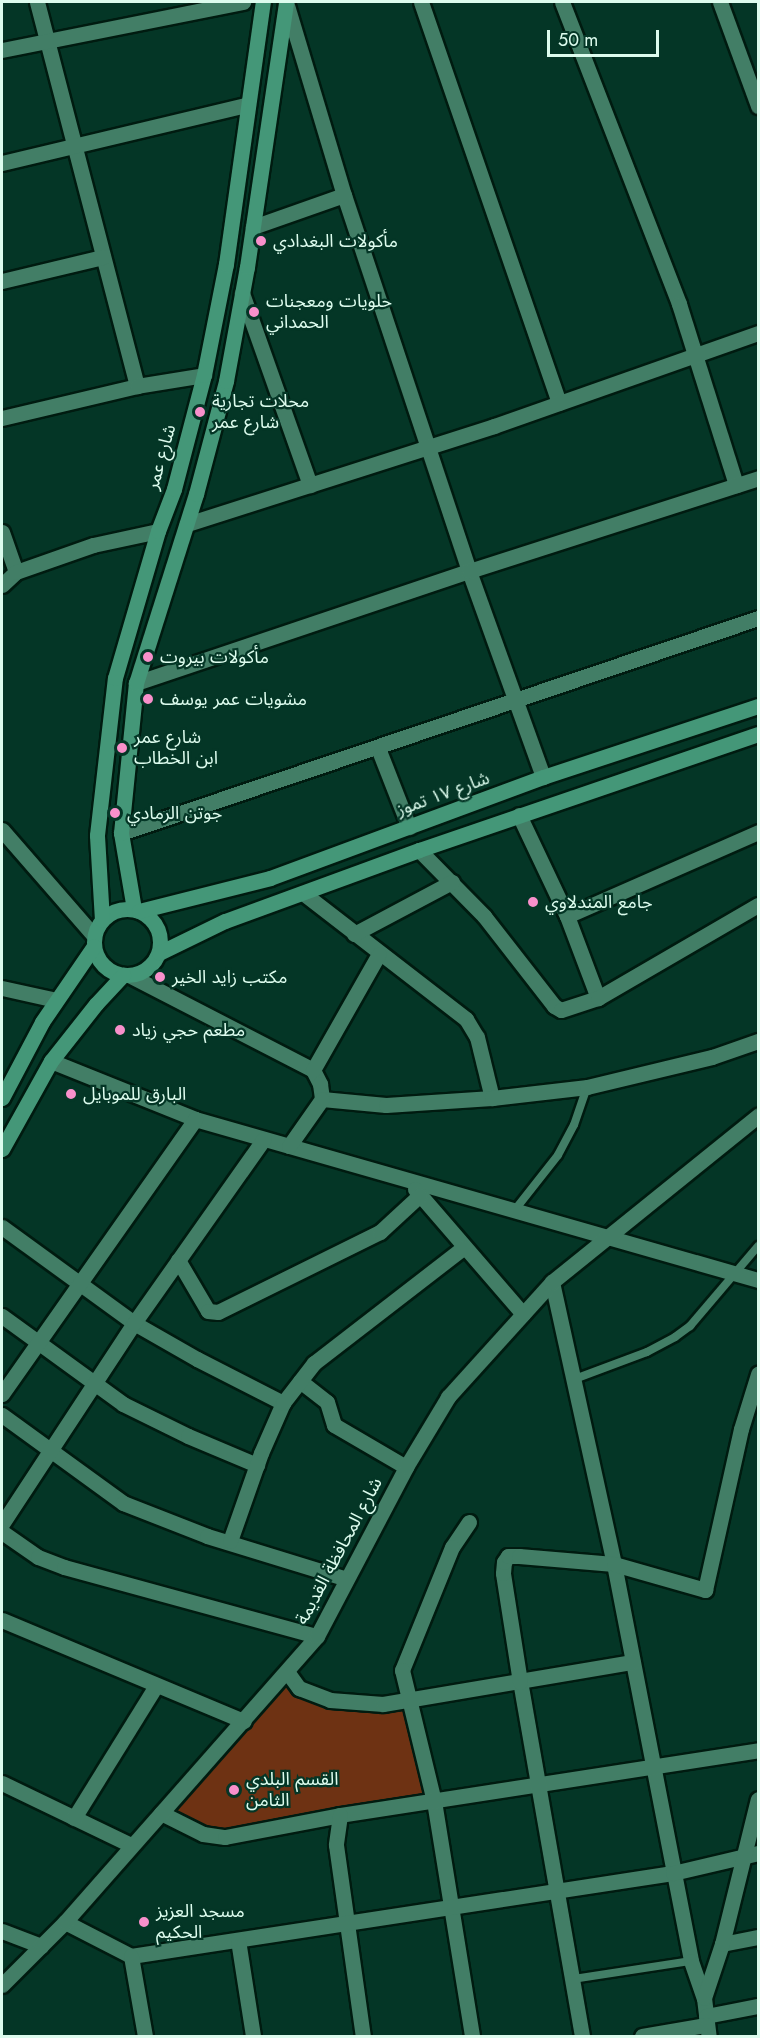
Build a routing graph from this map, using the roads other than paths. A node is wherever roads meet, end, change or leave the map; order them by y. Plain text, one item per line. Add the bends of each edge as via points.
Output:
1 (37, 2) edge
2 (243, 2) edge
3 (263, 2) edge
4 (286, 2) edge
5 (421, 2) edge
6 (562, 2) edge
7 (720, 2) edge
8 (45, 41) junction
9 (2, 50) edge
10 (754, 77) edge
11 (246, 105) junction
12 (759, 106) edge
13 (72, 146) junction
14 (2, 163) edge
15 (344, 195) junction
16 (253, 227) junction
17 (103, 257) junction
18 (2, 281) edge
19 (242, 293) junction
20 (759, 333) edge
21 (696, 355) junction
22 (204, 375) junction
23 (137, 386) junction
24 (558, 403) junction
25 (2, 418) edge
26 (430, 447) junction
27 (759, 478) edge
28 (309, 485) junction
29 (736, 485) junction
30 (187, 524) junction
31 (158, 531) junction
32 (2, 532) edge
33 (469, 571) junction
34 (16, 572) junction
35 (2, 585) edge
36 (759, 618) edge
37 (136, 683) junction
38 (515, 700) junction
39 (759, 706) edge
40 (759, 734) edge
41 (378, 748) junction
42 (543, 777) junction
43 (519, 815) junction
44 (409, 827) junction
45 (759, 832) edge
46 (2, 833) edge
47 (121, 833) junction
48 (419, 850) junction
49 (452, 882) junction
50 (303, 893) junction
51 (759, 905) edge
52 (137, 910) junction
53 (567, 916) junction
54 (102, 920) junction
55 (354, 934) junction
56 (94, 941) junction
57 (159, 953) junction
58 (379, 954) junction
59 (126, 975) junction
60 (2, 988) edge
61 (598, 998) junction
62 (56, 1000) junction
63 (759, 1041) edge
64 (51, 1062) junction
65 (314, 1070) junction
66 (587, 1087) junction
67 (2, 1098) edge
68 (492, 1098) junction
69 (322, 1099) junction
70 (759, 1116) edge
71 (195, 1119) junction
72 (264, 1138) junction
73 (289, 1146) junction
74 (2, 1149) edge
75 (407, 1180) junction
76 (420, 1195) junction
77 (514, 1211) junction
78 (2, 1227) edge
79 (605, 1238) junction
80 (759, 1246) edge
81 (463, 1248) junction
82 (178, 1260) junction
83 (736, 1274) junction
84 (759, 1280) edge
85 (552, 1282) junction
86 (78, 1284) junction
87 (523, 1314) junction
88 (2, 1317) edge
89 (134, 1323) junction
90 (36, 1344) junction
91 (759, 1374) edge
92 (572, 1380) junction
93 (300, 1381) junction
94 (93, 1385) junction
95 (2, 1394) edge
96 (283, 1403) junction
97 (2, 1415) edge
98 (48, 1451) junction
99 (257, 1465) junction
100 (406, 1467) junction
101 (469, 1522) dead end
102 (2, 1524) edge
103 (2, 1532) edge
104 (230, 1541) junction
105 (614, 1564) junction
106 (347, 1579) junction
107 (2, 1620) edge
108 (317, 1636) junction
109 (632, 1662) junction
110 (288, 1673) junction
111 (520, 1682) junction
112 (156, 1686) junction
113 (409, 1701) junction
114 (244, 1721) junction
115 (759, 1750) edge
116 (652, 1767) junction
117 (2, 1784) edge
118 (538, 1786) junction
119 (759, 1799) edge
120 (434, 1801) junction
121 (160, 1813) junction
122 (340, 1815) junction
123 (74, 1818) junction
124 (131, 1845) junction
125 (752, 1854) edge
126 (673, 1873) junction
127 (557, 1891) junction
128 (452, 1908) junction
129 (65, 1922) junction
130 (347, 1924) junction
131 (2, 1931) edge
132 (759, 1937) edge
133 (238, 1940) junction
134 (722, 1944) junction
135 (41, 1946) junction
136 (131, 1956) junction
137 (691, 1961) junction
138 (573, 1979) junction
139 (2, 1985) edge
140 (704, 1998) junction
141 (759, 2006) edge
142 (707, 2026) edge
143 (144, 2037) edge
144 (253, 2037) edge
145 (363, 2037) edge
146 (472, 2037) edge
147 (582, 2037) edge
148 (642, 2037) edge

1 - 8 street
2 - 8 street
3 - 11 main road, شارع عمر
4 - 15 street
4 - 16 main road
5 - 24 street
6 - 21 street
7 - 10 street
8 - 9 street
8 - 13 street
10 - 12 street
11 - 13 street
11 - 22 main road, شارع عمر via 226,264
13 - 14 street
13 - 17 street
15 - 16 street
15 - 26 street
16 - 19 main road
17 - 18 street
17 - 23 street
19 - 28 street
19 - 30 main road via 226,381
20 - 21 street
21 - 24 street
21 - 29 street
22 - 23 street
22 - 31 main road, شارع عمر via 174,489
23 - 25 street
24 - 26 street
26 - 28 street
26 - 33 street
27 - 29 street
28 - 30 street
29 - 33 street
30 - 37 main road
31 - 34 street via 93,545
31 - 54 main road, شارع عمر via 115,678 110,710 97,835
32 - 34 street
33 - 37 street
33 - 38 street
34 - 35 street
36 - 38 street
37 - 47 main road
38 - 41 street
38 - 42 street
39 - 42 main road, شارع ١٧ تموز
40 - 43 main road
41 - 44 street
41 - 47 street
42 - 44 main road, شارع ١٧ تموز
43 - 48 main road
43 - 53 street
44 - 52 main road, شارع ١٧ تموز via 270,878
45 - 53 street
46 - 56 street
47 - 52 main road
48 - 49 street
48 - 50 main road
49 - 55 street
49 - 61 street via 491,924 554,1006 571,1009
50 - 55 street
50 - 57 main road via 225,921
51 - 61 street
52 - 54 main road via 117,911
52 - 57 main road via 155,923
53 - 61 street
54 - 56 main road
55 - 58 street
56 - 59 main road via 96,955 106,969
56 - 62 main road
57 - 59 main road via 148,969
58 - 65 street
58 - 68 street via 466,1019 477,1037
59 - 64 main road via 96,1004
59 - 65 street
60 - 62 street
62 - 67 main road
63 - 66 street via 712,1057
64 - 71 street
64 - 74 main road
65 - 69 street
66 - 68 street
66 - 77 lane via 558,1155
68 - 69 street via 386,1106
69 - 73 street
70 - 79 street, شارع المحافظة القديمة
71 - 72 street
71 - 86 street
72 - 73 street
72 - 82 street
73 - 75 street
75 - 76 street
75 - 77 street
76 - 81 street
76 - 82 street via 380,1232 218,1312 208,1311
77 - 79 street
78 - 86 street
79 - 83 street
79 - 85 street, شارع المحافظة القديمة
80 - 83 lane
81 - 87 street
81 - 93 street via 314,1363
82 - 89 street
83 - 84 street
83 - 92 lane via 690,1326 675,1337
85 - 87 street, شارع المحافظة القديمة
85 - 92 street
86 - 89 street
86 - 90 street
87 - 100 street, شارع المحافظة القديمة via 448,1396
88 - 90 street
89 - 94 street
89 - 96 street
90 - 94 street
90 - 95 street
91 - 105 street via 741,1429 705,1590
92 - 105 street
93 - 96 street
93 - 100 street via 327,1402 334,1425
94 - 98 street
94 - 99 street via 132,1409
96 - 99 street
97 - 98 street
98 - 102 street
98 - 104 street via 123,1503
99 - 104 street
100 - 106 street, شارع المحافظة القديمة
101 - 113 street via 452,1547 403,1661
103 - 108 street via 38,1557 64,1567
104 - 106 street
105 - 109 street
105 - 111 street via 508,1556 503,1573
106 - 108 street, شارع المحافظة القديمة
107 - 112 street
108 - 110 street, شارع المحافظة القديمة
109 - 111 street
109 - 116 street
110 - 113 street via 299,1688 330,1700 383,1704
110 - 114 street, شارع المحافظة القديمة
111 - 113 street
111 - 118 street
112 - 114 street
112 - 123 street
113 - 120 street
114 - 121 street, شارع المحافظة القديمة
115 - 116 street
116 - 118 street
116 - 126 street
117 - 123 street
118 - 120 street
118 - 127 street
119 - 125 street
120 - 122 street
120 - 128 street
121 - 122 street via 203,1834 225,1837
121 - 124 street, شارع المحافظة القديمة
122 - 130 street via 336,1845
123 - 124 street
124 - 129 street, شارع المحافظة القديمة
125 - 126 street
125 - 134 street via 730,1908
126 - 127 street
126 - 137 street
127 - 128 street
127 - 138 street
128 - 130 street
128 - 146 street
129 - 135 street, شارع المحافظة القديمة
129 - 136 street
130 - 133 street
130 - 145 street
131 - 135 street
132 - 134 street
133 - 136 street
133 - 144 street
134 - 140 street
135 - 139 street, شارع المحافظة القديمة
136 - 143 street
137 - 138 lane
137 - 140 street
138 - 147 street
140 - 142 street
141 - 142 street
142 - 148 street

